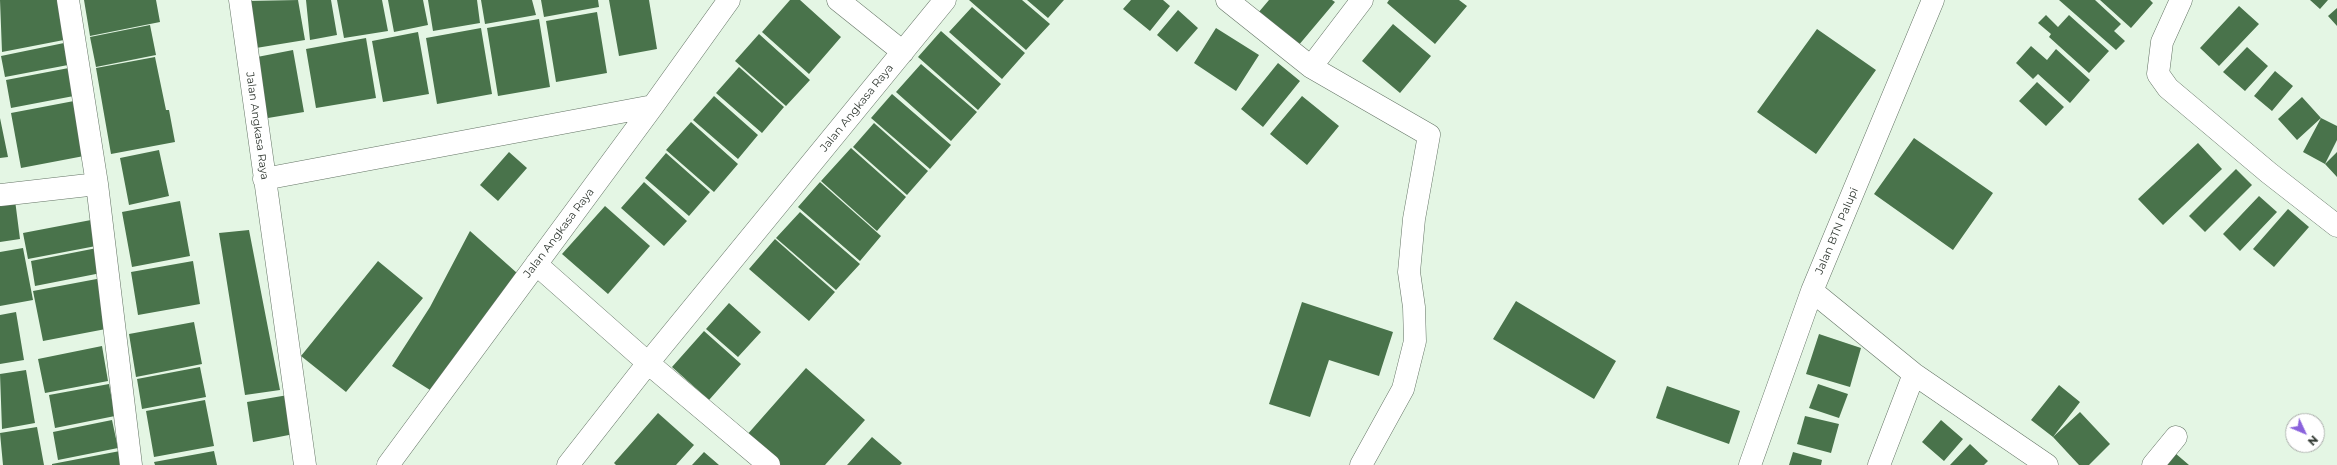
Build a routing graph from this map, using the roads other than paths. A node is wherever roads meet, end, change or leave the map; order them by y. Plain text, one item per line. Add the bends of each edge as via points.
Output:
1 (68, 0) edge
2 (240, 0) edge
3 (729, 0) edge
4 (838, 0) edge
5 (945, 0) edge
6 (1227, 0) edge
7 (1362, 0) edge
8 (1933, 0) edge
9 (2181, 0) edge
10 (903, 52) junction
11 (1311, 67) junction
12 (653, 106) junction
13 (264, 179) junction
14 (97, 184) junction
15 (0, 195) edge
16 (2337, 226) edge
17 (536, 264) junction
18 (1812, 291) junction
19 (648, 363) junction
20 (1914, 374) junction
21 (2176, 437) dead end
22 (131, 465) edge
23 (305, 465) edge
24 (388, 465) edge
25 (568, 465) edge
26 (769, 465) edge
27 (1361, 465) edge
28 (1750, 465) edge
29 (1880, 465) edge
30 (2047, 465) edge
31 (2153, 465) edge

1 - 14 street
2 - 13 street, Jalan Angkasa Raya
3 - 12 street, Jalan Angkasa Raya
4 - 10 street
5 - 10 street, Jalan Angkasa Raya
6 - 11 street
7 - 11 street
8 - 18 street, Jalan BTN Palupi
9 - 16 street via 2162,42 2158,74 2168,88
10 - 19 street, Jalan Angkasa Raya
11 - 27 street via 1429,135 1414,219 1409,272 1415,341 1404,389
12 - 13 street
12 - 17 street, Jalan Angkasa Raya
13 - 23 street, Jalan Angkasa Raya
14 - 15 street
14 - 22 street
17 - 19 street
17 - 24 street, Jalan Angkasa Raya
18 - 20 street
18 - 28 street, Jalan BTN Palupi
19 - 25 street, Jalan Angkasa Raya
19 - 26 street
20 - 29 street
20 - 30 street
21 - 31 street

